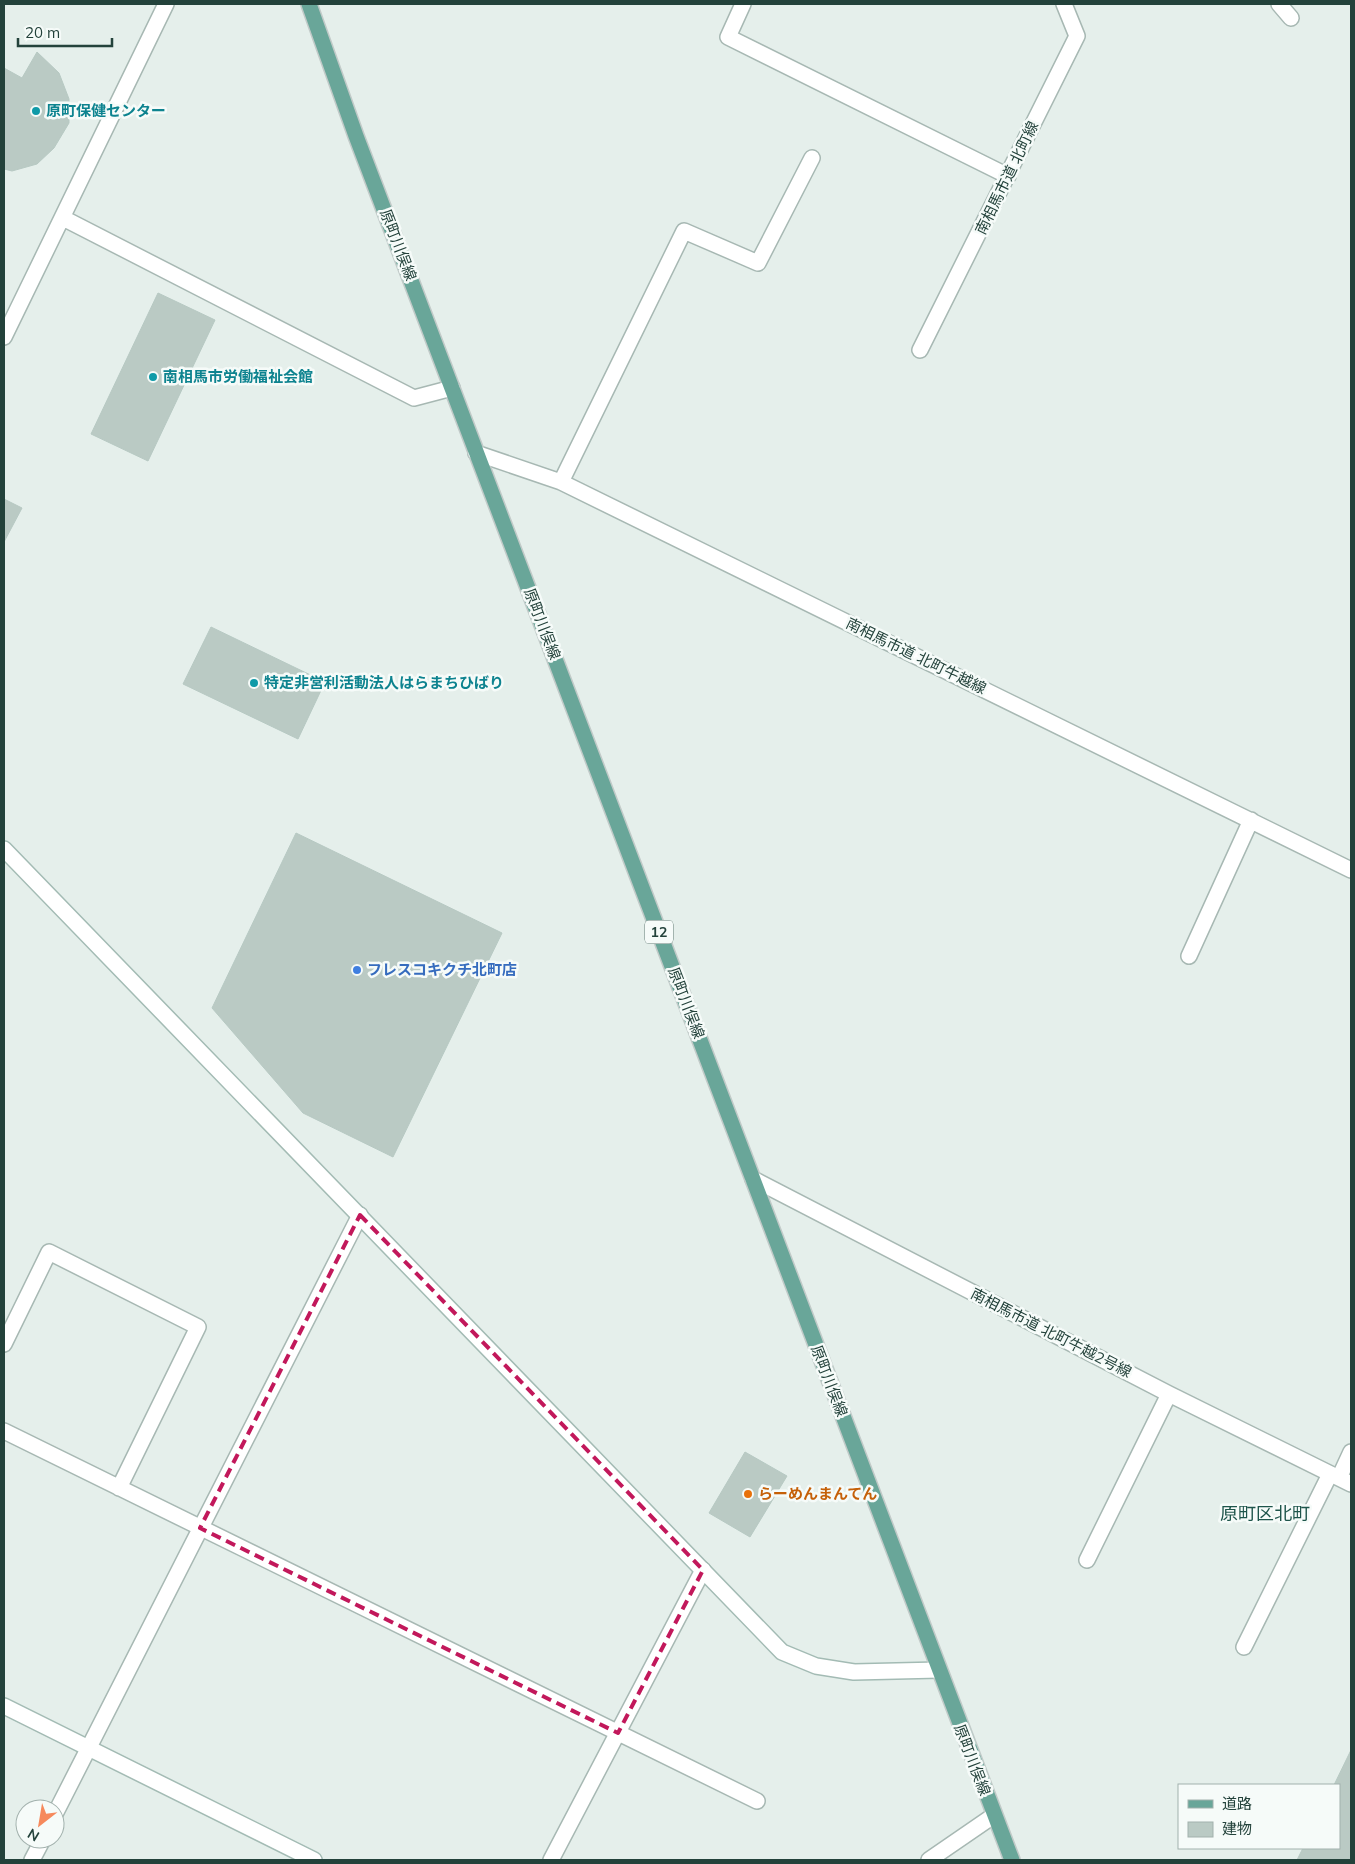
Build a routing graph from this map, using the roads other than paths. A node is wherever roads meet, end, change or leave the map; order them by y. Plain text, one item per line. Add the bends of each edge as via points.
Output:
1 (166, 4) edge
2 (309, 4) edge
3 (743, 4) edge
4 (1064, 4) edge
5 (1279, 4) edge
6 (1291, 18) dead end
7 (812, 158) dead end
8 (1008, 176) junction
9 (64, 218) junction
10 (4, 337) edge
11 (920, 350) dead end
12 (452, 388) junction
13 (476, 453) junction
14 (561, 482) junction
15 (1251, 820) junction
16 (4, 849) edge
17 (1351, 870) edge
18 (1189, 956) dead end
19 (753, 1179) junction
20 (360, 1215) junction
21 (4, 1344) edge
22 (1169, 1394) junction
23 (4, 1431) edge
24 (1351, 1452) edge
25 (1340, 1479) edge
26 (119, 1488) junction
27 (200, 1528) junction
28 (1087, 1560) dead end
29 (703, 1570) junction
30 (1244, 1647) dead end
31 (939, 1670) junction
32 (4, 1706) edge
33 (618, 1733) junction
34 (88, 1748) junction
35 (62, 1799) edge
36 (757, 1802) dead end
37 (994, 1816) junction
38 (314, 1860) edge
39 (551, 1860) edge
40 (929, 1860) edge
41 (1012, 1860) edge

1 - 9 street
2 - 12 main road, 原町川俣線 / 12
3 - 8 street via 728,37
4 - 8 street, 南相馬市道 北町線 via 1076,36
5 - 6 street
7 - 14 street via 758,263 684,231
8 - 11 street, 南相馬市道 北町線
9 - 10 street
9 - 12 street via 414,398
12 - 13 main road, 原町川俣線 / 12
13 - 14 street, 南相馬市道 北町牛越線
13 - 19 main road, 原町川俣線 / 12
14 - 15 street, 南相馬市道 北町牛越線
15 - 17 street, 南相馬市道 北町牛越線
15 - 18 street
16 - 20 street
19 - 22 street, 南相馬市道 北町牛越2号線
19 - 31 main road, 原町川俣線 / 12
20 - 27 street
20 - 29 street
21 - 26 street via 49,1252 198,1327
22 - 25 street, 南相馬市道 北町牛越2号線
22 - 28 street
23 - 26 street
24 - 25 street
25 - 30 street
26 - 27 street
27 - 33 street
27 - 34 street
29 - 31 street via 782,1652 816,1666 854,1672
29 - 33 street
31 - 37 main road, 原町川俣線 / 12
32 - 34 street
33 - 36 street
33 - 39 street
34 - 35 street
34 - 38 street
37 - 40 street
37 - 41 main road, 原町川俣線 / 12

